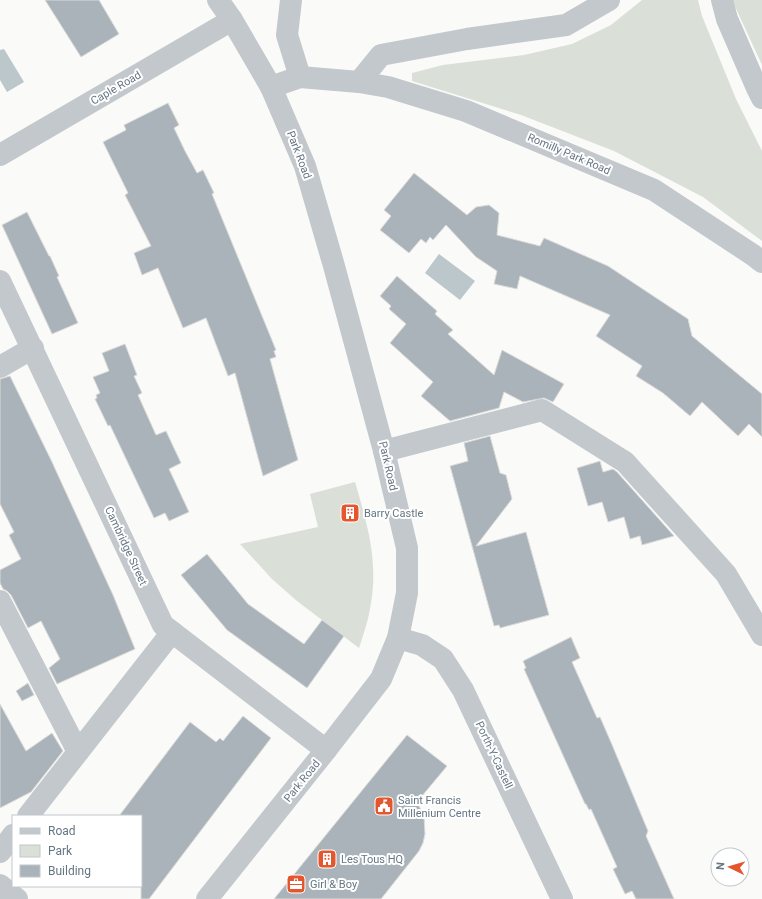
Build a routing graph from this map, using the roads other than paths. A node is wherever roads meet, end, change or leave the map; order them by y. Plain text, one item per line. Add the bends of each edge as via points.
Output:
1 (218, 0) edge
2 (291, 0) edge
3 (609, 0) edge
4 (722, 0) edge
5 (232, 20) junction
6 (300, 77) junction
7 (359, 82) junction
8 (271, 87) junction
9 (762, 98) edge
10 (0, 155) edge
11 (762, 262) edge
12 (0, 281) edge
13 (33, 348) junction
14 (0, 368) edge
15 (384, 451) junction
16 (0, 601) edge
17 (172, 632) junction
18 (762, 635) edge
19 (398, 638) junction
20 (326, 750) junction
21 (78, 752) junction
22 (29, 815) edge
23 (12, 836) edge
24 (0, 852) edge
25 (0, 886) edge
26 (17, 899) edge
27 (207, 899) edge
28 (562, 899) edge

1 - 5 street, Park Road
2 - 6 street via 288,35
3 - 7 street via 566,25 467,39 381,55
4 - 9 street via 727,19
5 - 8 street, Park Road
5 - 10 street, Caple Road
6 - 7 street, Romilly Park Road
6 - 8 street, Romilly Park Road
7 - 11 street, Romilly Park Road via 388,87 466,111 654,190
8 - 15 street, Park Road via 305,166
12 - 13 street, Cambridge Street
13 - 14 street
13 - 17 street, Cambridge Street via 163,625
15 - 18 street via 542,410 625,462 726,574
15 - 19 street, Park Road via 407,548 407,593
16 - 21 street
17 - 20 street, Cambridge Street
17 - 21 street
19 - 20 street, Park Road via 381,679
19 - 28 street, Porth-Y-Castell via 422,645 442,659 463,690
20 - 27 street, Park Road
21 - 22 street
23 - 24 street
25 - 26 street

